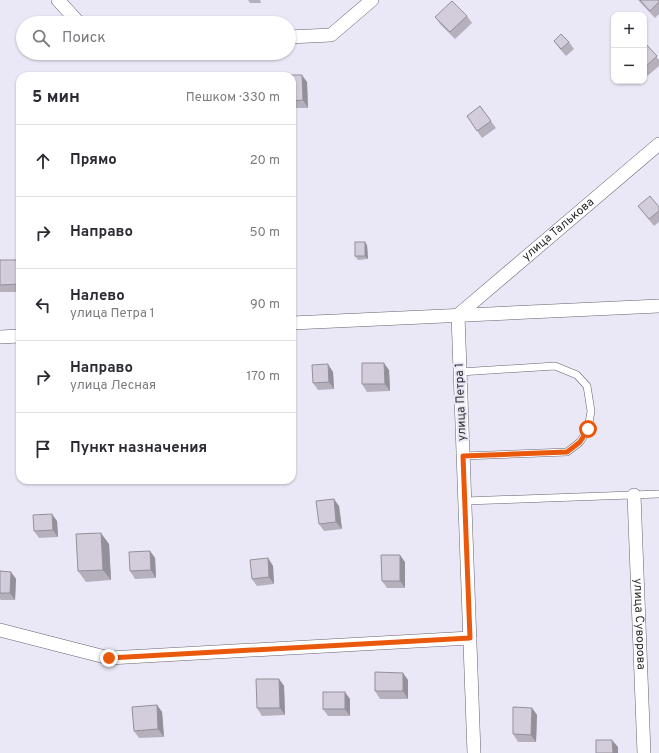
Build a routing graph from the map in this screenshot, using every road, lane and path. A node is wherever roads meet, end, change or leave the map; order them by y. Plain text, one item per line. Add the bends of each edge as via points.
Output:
1 (58, 0) edge
2 (372, 0) edge
3 (73, 16) edge
4 (296, 36) edge
5 (659, 144) edge
6 (659, 306) edge
7 (458, 315) junction
8 (296, 323) edge
9 (16, 336) edge
10 (0, 337) edge
11 (460, 372) junction
12 (463, 456) junction
13 (659, 494) edge
14 (634, 495) junction
15 (465, 501) junction
16 (0, 630) edge
17 (470, 638) junction
18 (474, 753) edge
19 (644, 753) edge

1 - 3 street
2 - 4 street via 331,34
5 - 7 street, улица Талькова
6 - 7 street
7 - 8 street
7 - 11 street, улица Петра 1
9 - 10 street
11 - 12 street, улица Петра 1
11 - 12 lane via 556,366 577,375 587,386 591,411 588,429 580,442 567,452
12 - 15 street, улица Петра 1
13 - 14 lane
14 - 15 lane
14 - 19 street, улица Суворова
15 - 17 street, улица Петра 1
16 - 17 street via 109,658
17 - 18 street, улица Петра 1

